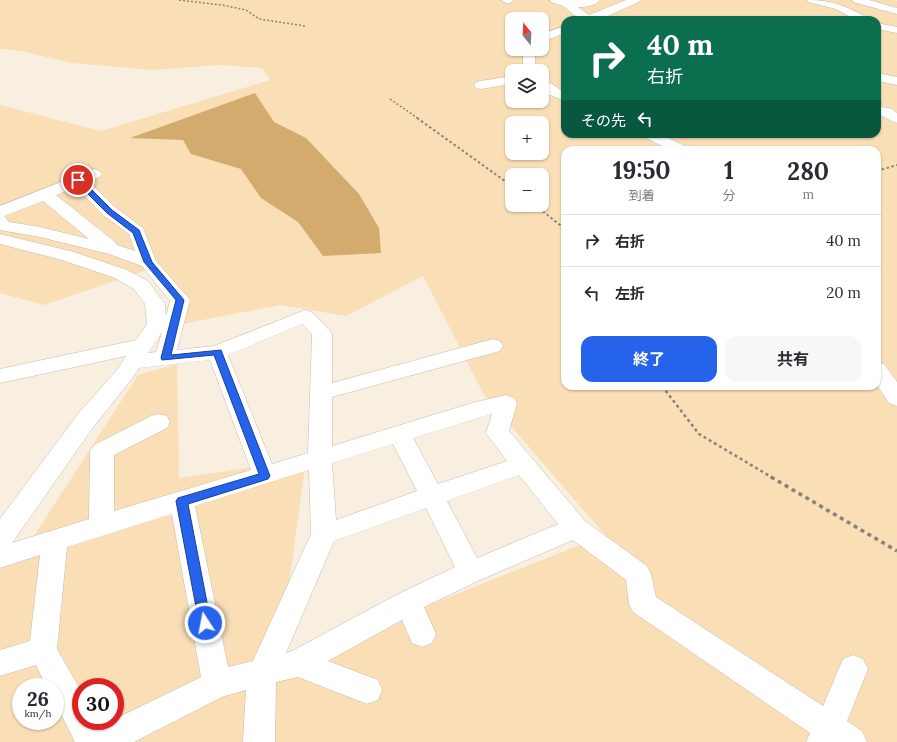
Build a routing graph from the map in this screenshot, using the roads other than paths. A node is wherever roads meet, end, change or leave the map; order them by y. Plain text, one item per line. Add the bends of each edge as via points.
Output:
1 (555, 0) edge
2 (812, 0) edge
3 (856, 0) edge
4 (636, 1) edge
5 (590, 2) edge
6 (567, 4) junction
7 (897, 10) edge
8 (575, 13) junction
9 (581, 16) edge
10 (598, 16) edge
11 (857, 16) edge
12 (881, 27) edge
13 (897, 30) edge
14 (561, 31) edge
15 (549, 35) edge
16 (881, 38) edge
17 (897, 42) edge
18 (881, 78) edge
19 (505, 81) edge
20 (897, 81) edge
21 (481, 85) dead end
22 (549, 89) edge
23 (561, 95) edge
24 (881, 111) edge
25 (897, 119) edge
26 (657, 138) edge
27 (674, 146) edge
28 (94, 174) dead end
29 (78, 180) junction
30 (45, 194) junction
31 (0, 212) edge
32 (74, 219) junction
33 (0, 220) edge
34 (40, 232) junction
35 (0, 239) edge
36 (115, 250) junction
37 (148, 262) junction
38 (494, 346) dead end
39 (218, 352) junction
40 (136, 354) junction
41 (165, 358) junction
42 (881, 375) edge
43 (0, 376) edge
44 (321, 393) junction
45 (897, 398) edge
46 (160, 422) dead end
47 (400, 434) junction
48 (320, 459) junction
49 (524, 464) junction
50 (265, 476) junction
51 (432, 496) junction
52 (182, 501) junction
53 (102, 526) junction
54 (576, 528) junction
55 (324, 534) junction
56 (0, 539) edge
57 (55, 540) junction
58 (0, 557) edge
59 (471, 572) junction
60 (408, 602) junction
61 (422, 634) dead end
62 (43, 650) junction
63 (0, 663) edge
64 (298, 663) junction
65 (853, 669) dead end
66 (262, 674) junction
67 (217, 684) junction
68 (367, 690) dead end
69 (834, 737) edge
70 (92, 742) edge
71 (102, 742) edge
72 (259, 742) edge

1 - 6 street
2 - 11 street via 840,7
3 - 7 street
4 - 10 street
5 - 6 street
5 - 8 street
6 - 8 street
8 - 9 street
12 - 13 street
14 - 15 street
16 - 17 street
18 - 20 street
19 - 21 street
22 - 23 street
24 - 25 street
26 - 27 street
28 - 29 street
29 - 30 street
29 - 37 street via 109,211 137,232
30 - 31 street
30 - 32 street
32 - 34 street
32 - 36 street
33 - 34 street via 3,226
34 - 36 street
35 - 40 street via 68,256 121,274 141,285 155,304 157,324
36 - 37 street
37 - 41 street via 180,300
38 - 44 street
39 - 41 street
39 - 44 street via 305,316 322,333
39 - 50 street
40 - 41 street
40 - 43 street
40 - 56 street via 124,374 86,420
42 - 45 street
44 - 48 street
46 - 53 street via 102,451
47 - 48 street
47 - 49 street via 506,403 497,433
47 - 51 street
48 - 50 street
48 - 55 street
49 - 51 street
49 - 54 street
50 - 52 street
51 - 55 street
51 - 59 street
52 - 53 street
52 - 67 street
53 - 57 street
54 - 59 street
54 - 69 street via 638,574 643,604
55 - 66 street
57 - 58 street
57 - 62 street
59 - 60 street
60 - 61 street
60 - 64 street
62 - 63 street
62 - 70 street
64 - 66 street
64 - 68 street
65 - 69 street
66 - 67 street
66 - 72 street
67 - 71 street

